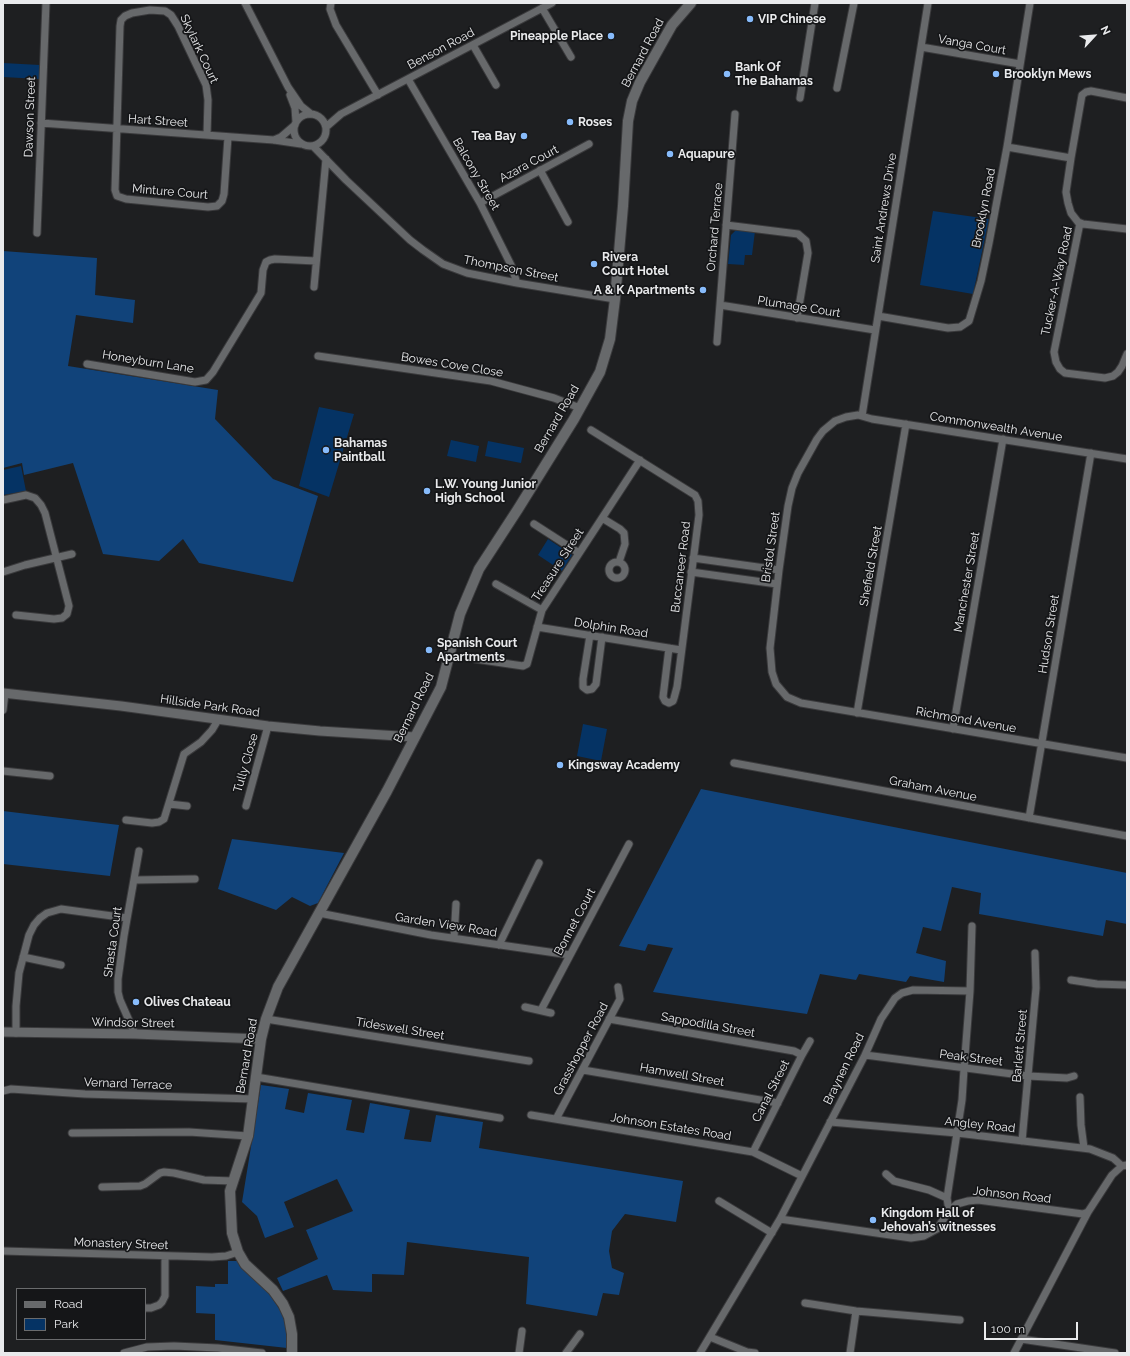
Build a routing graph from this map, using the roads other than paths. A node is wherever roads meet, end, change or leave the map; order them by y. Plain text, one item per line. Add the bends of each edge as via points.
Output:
1 (46, 3) edge
2 (245, 3) edge
3 (331, 3) edge
4 (552, 3) edge
5 (691, 3) edge
6 (816, 3) edge
7 (854, 3) edge
8 (928, 3) edge
9 (1030, 3) edge
10 (542, 8) junction
11 (472, 45) junction
12 (921, 47) junction
13 (571, 58) dead end
14 (1020, 64) junction
15 (408, 79) junction
16 (496, 85) dead end
17 (288, 87) junction
18 (837, 88) dead end
19 (378, 95) junction
20 (800, 98) dead end
21 (1127, 98) edge
22 (311, 114) junction
23 (341, 114) junction
24 (735, 114) dead end
25 (321, 118) junction
26 (41, 123) junction
27 (296, 124) junction
28 (326, 127) junction
29 (117, 129) junction
30 (208, 135) junction
31 (228, 137) junction
32 (274, 140) junction
33 (322, 141) junction
34 (301, 144) junction
35 (589, 144) dead end
36 (312, 146) junction
37 (1007, 147) junction
38 (1071, 158) junction
39 (325, 159) junction
40 (540, 170) junction
41 (480, 203) junction
42 (568, 222) dead end
43 (1080, 223) junction
44 (726, 225) junction
45 (1127, 229) edge
46 (36, 233) dead end
47 (316, 261) junction
48 (517, 283) junction
49 (314, 287) dead end
50 (615, 299) junction
51 (720, 305) junction
52 (878, 316) junction
53 (797, 318) junction
54 (875, 330) junction
55 (717, 342) dead end
56 (1127, 354) edge
57 (318, 356) dead end
58 (87, 364) dead end
59 (580, 408) junction
60 (862, 416) junction
61 (906, 424) junction
62 (591, 430) dead end
63 (1003, 439) junction
64 (1091, 453) junction
65 (1127, 459) edge
66 (640, 460) junction
67 (3, 500) edge
68 (602, 518) junction
69 (534, 524) dead end
70 (579, 553) junction
71 (72, 554) dead end
72 (55, 557) junction
73 (693, 558) junction
74 (619, 562) dead end
75 (779, 570) junction
76 (3, 572) edge
77 (691, 572) junction
78 (496, 584) dead end
79 (777, 584) junction
80 (542, 610) junction
81 (16, 615) dead end
82 (537, 627) junction
83 (590, 636) junction
84 (602, 638) junction
85 (668, 648) junction
86 (681, 650) junction
87 (475, 659) dead end
88 (4, 693) edge
89 (801, 703) joint
90 (3, 710) edge
91 (857, 713) junction
92 (218, 720) junction
93 (268, 726) junction
94 (952, 729) junction
95 (415, 737) junction
96 (1042, 744) junction
97 (1127, 758) edge
98 (734, 763) dead end
99 (3, 771) edge
100 (50, 776) dead end
101 (169, 804) junction
102 (187, 806) dead end
103 (246, 806) dead end
104 (1030, 818) junction
105 (126, 820) dead end
106 (1127, 836) edge
107 (629, 844) dead end
108 (139, 851) dead end
109 (539, 863) dead end
110 (195, 879) dead end
111 (135, 880) junction
112 (456, 904) dead end
113 (319, 913) junction
114 (127, 918) junction
115 (972, 926) dead end
116 (454, 938) junction
117 (500, 945) junction
118 (1035, 953) dead end
119 (570, 956) junction
120 (23, 957) junction
121 (61, 964) dead end
122 (1071, 980) dead end
123 (1127, 984) edge
124 (618, 987) dead end
125 (970, 991) junction
126 (525, 1007) dead end
127 (541, 1010) junction
128 (551, 1013) dead end
129 (266, 1019) junction
130 (610, 1019) junction
131 (3, 1032) edge
132 (16, 1033) junction
133 (135, 1034) junction
134 (261, 1038) junction
135 (810, 1041) dead end
136 (802, 1055) junction
137 (865, 1055) junction
138 (529, 1061) dead end
139 (964, 1069) junction
140 (583, 1070) junction
141 (1028, 1076) junction
142 (1074, 1076) dead end
143 (256, 1077) junction
144 (3, 1091) edge
145 (1080, 1097) dead end
146 (252, 1100) junction
147 (778, 1103) junction
148 (531, 1116) dead end
149 (500, 1118) dead end
150 (556, 1119) junction
151 (830, 1122) junction
152 (72, 1133) dead end
153 (957, 1133) junction
154 (248, 1136) junction
155 (1022, 1140) junction
156 (1084, 1148) junction
157 (753, 1152) junction
158 (1124, 1165) edge
159 (886, 1174) dead end
160 (802, 1176) junction
161 (233, 1182) junction
162 (102, 1187) dead end
163 (947, 1198) junction
164 (719, 1201) dead end
165 (949, 1211) junction
166 (1088, 1212) junction
167 (780, 1219) junction
168 (772, 1233) junction
169 (3, 1251) edge
170 (238, 1252) junction
171 (165, 1256) junction
172 (805, 1303) dead end
173 (146, 1308) edge
174 (856, 1311) junction
175 (960, 1320) dead end
176 (522, 1331) dead end
177 (580, 1334) dead end
178 (710, 1337) junction
179 (1021, 1339) junction
180 (124, 1353) edge
181 (262, 1353) edge
182 (292, 1353) edge
183 (519, 1353) edge
184 (566, 1353) edge
185 (700, 1353) edge
186 (755, 1353) edge
187 (850, 1353) edge
188 (1014, 1353) edge
189 (1115, 1353) edge

1 - 26 street, Dawson Street
2 - 17 street
3 - 19 street via 330,9 336,25
4 - 10 street, Benson Road
5 - 50 main road, Bernard Road via 672,25 632,101 628,122
6 - 20 street
7 - 18 street
8 - 12 street, Saint Andrews Drive
9 - 14 street, Brooklyn Road
10 - 11 street, Benson Road
10 - 13 street
11 - 15 street, Benson Road
11 - 16 street
12 - 14 street, Vanga Court
12 - 52 street, Saint Andrews Drive
14 - 37 street, Brooklyn Road
15 - 19 street, Benson Road
15 - 41 street, Balcony Street
17 - 22 street
17 - 27 street via 295,108
19 - 23 street, Benson Road
21 - 38 street, Tucker-A-Way Road via 1085,92 1081,98
22 - 25 street
22 - 27 street via 301,117
23 - 25 street
23 - 28 street
24 - 44 street, Orchard Terrace
25 - 28 street
26 - 29 street, Hart Street
26 - 46 street, Dawson Street
27 - 32 street
27 - 34 street via 294,135
28 - 33 street
29 - 30 street, Hart Street
29 - 30 street, Skylark Court via 121,20 128,14 138,11 165,10 178,26 206,85
29 - 31 street, Minture Court via 117,196 208,207 217,206 222,201
30 - 31 street, Hart Street
31 - 32 street, Hart Street
32 - 34 street, Hart Street
33 - 36 street
33 - 39 street
34 - 36 street
35 - 40 street, Azara Court
36 - 39 street, Thompson Street
37 - 38 street
37 - 52 street, Brooklyn Road via 981,281 969,321 960,327 948,328
38 - 43 street, Tucker-A-Way Road via 1067,197 1071,213
39 - 47 street
39 - 48 street, Thompson Street via 410,240 434,258 467,273
40 - 41 street, Azara Court
40 - 42 street
41 - 48 street, Balcony Street via 511,265
43 - 45 street
43 - 56 street, Tucker-A-Way Road via 1054,352 1056,362 1065,373 1108,378 1120,370
44 - 51 street, Orchard Terrace
44 - 53 street via 798,234 806,241 808,253
47 - 49 street
47 - 58 street, Honeyburn Lane via 275,259 266,262 261,293 206,380 195,382
48 - 50 street, Thompson Street
50 - 59 main road, Bernard Road via 610,339 600,372
51 - 53 street, Plumage Court
51 - 55 street, Orchard Terrace
52 - 54 street, Saint Andrews Drive
53 - 54 street, Plumage Court
54 - 60 street, Saint Andrews Drive
57 - 59 street, Bowes Cove Close via 491,380
59 - 95 main road, Bernard Road via 479,569 460,614 441,687
60 - 61 street, Commonwealth Avenue
60 - 75 street, Bristol Street via 846,416 829,425 817,439 798,473 790,496
61 - 63 street, Commonwealth Avenue
61 - 91 street, Shefield Street
62 - 66 street, Buccaneer Road
63 - 64 street, Commonwealth Avenue
63 - 94 street, Manchester Street
64 - 65 street, Commonwealth Avenue
64 - 96 street, Hudson Street
66 - 68 street, Treasure Street
66 - 73 street, Buccaneer Road via 697,498 699,508
67 - 72 street via 30,495 38,501 45,513
68 - 70 street, Treasure Street
68 - 74 street via 624,534 625,544
69 - 70 street
70 - 80 street, Treasure Street
71 - 72 street
72 - 76 street
72 - 81 street via 68,614 58,619
73 - 75 street
73 - 77 street, Buccaneer Road
75 - 79 street, Bristol Street
77 - 79 street
77 - 86 street, Buccaneer Road
78 - 80 street
79 - 89 street, Bristol Street via 770,648 772,672 776,684 783,693
80 - 82 street, Treasure Street
82 - 83 street, Dolphin Road
82 - 87 street, Treasure Street via 529,662 526,665
83 - 84 street, Dolphin Road
83 - 84 street via 583,679 583,687 587,690 596,684
84 - 85 street, Dolphin Road
85 - 86 street, Dolphin Road
85 - 86 street, Buccaneer Road via 662,697 669,703 675,695
88 - 90 street
88 - 92 street, Hillside Park Road
89 - 91 street, Richmond Avenue
91 - 94 street, Richmond Avenue
92 - 93 street, Hillside Park Road
92 - 101 street via 201,742 184,754
93 - 95 street, Hillside Park Road
93 - 103 street, Tully Close
94 - 96 street, Richmond Avenue
95 - 113 main road, Bernard Road
96 - 97 street, Richmond Avenue
96 - 104 street, Hudson Street
98 - 104 street, Graham Avenue
99 - 100 street
101 - 102 street
101 - 105 street via 164,819 159,822
104 - 106 street, Graham Avenue
107 - 119 street, Bonnet Court
108 - 111 street, Shasta Court
109 - 117 street
110 - 111 street
111 - 114 street, Shasta Court
112 - 116 street
113 - 116 street, Garden View Road
113 - 129 main road, Bernard Road via 278,987
114 - 120 street via 67,910 47,912 31,930
114 - 133 street, Shasta Court via 118,988 120,1000
115 - 125 street
116 - 117 street, Garden View Road
117 - 119 street, Garden View Road
118 - 141 street, Barlett Street via 1036,988
119 - 127 street, Bonnet Court
120 - 121 street
120 - 132 street via 17,991
122 - 123 street via 1097,984
124 - 130 street, Grasshopper Road via 620,999
125 - 137 street, Braynen Road via 902,992 881,1019
125 - 139 street
126 - 127 street
127 - 128 street
129 - 134 main road, Bernard Road
129 - 138 street, Tideswell Street
130 - 136 street, Sappodilla Street via 794,1051
130 - 140 street, Grasshopper Road
131 - 132 street, Windsor Street
132 - 133 street, Windsor Street
133 - 134 street, Windsor Street
134 - 143 main road, Bernard Road
135 - 136 street, Canal Street
136 - 147 street, Canal Street
137 - 139 street, Peak Street
137 - 151 street, Braynen Road
139 - 141 street, Peak Street
139 - 153 street
140 - 147 street, Hamwell Street
140 - 150 street, Grasshopper Road
141 - 142 street, Peak Street
141 - 155 street, Barlett Street
143 - 146 main road, Bernard Road
143 - 149 street
144 - 146 street, Vernard Terrace via 11,1089
145 - 156 street
146 - 154 main road, Bernard Road
147 - 157 street, Canal Street
148 - 150 street, Johnson Estates Road
150 - 157 street, Johnson Estates Road
151 - 153 street, Angley Road
151 - 160 street, Braynen Road
152 - 154 street via 189,1132
153 - 155 street, Angley Road
153 - 163 street
154 - 161 main road, Bernard Road
155 - 156 street, Angley Road
156 - 158 street, Angley Road via 1113,1158
157 - 160 street, Johnson Estates Road
158 - 166 street via 1112,1175
159 - 163 street via 894,1181 929,1190
160 - 167 street, Braynen Road
161 - 162 street via 204,1180 164,1172 140,1186
161 - 170 main road, Bernard Road via 230,1191 230,1212 232,1233
163 - 165 street
164 - 168 street
165 - 166 street, Johnson Road via 958,1204 978,1200 1079,1214
165 - 167 street, Johnson Road via 937,1229 924,1236 911,1238
166 - 179 street
167 - 168 street
168 - 178 street
169 - 171 street, Monastery Street
170 - 171 street, Monastery Street via 212,1257
170 - 182 main road, Bernard Road via 283,1304 290,1323
171 - 173 street via 165,1296 159,1305
172 - 174 street
174 - 175 street
174 - 187 street
176 - 183 street
177 - 184 street
178 - 185 street
178 - 186 street
179 - 188 street
179 - 189 street
180 - 181 street via 147,1347 174,1346

